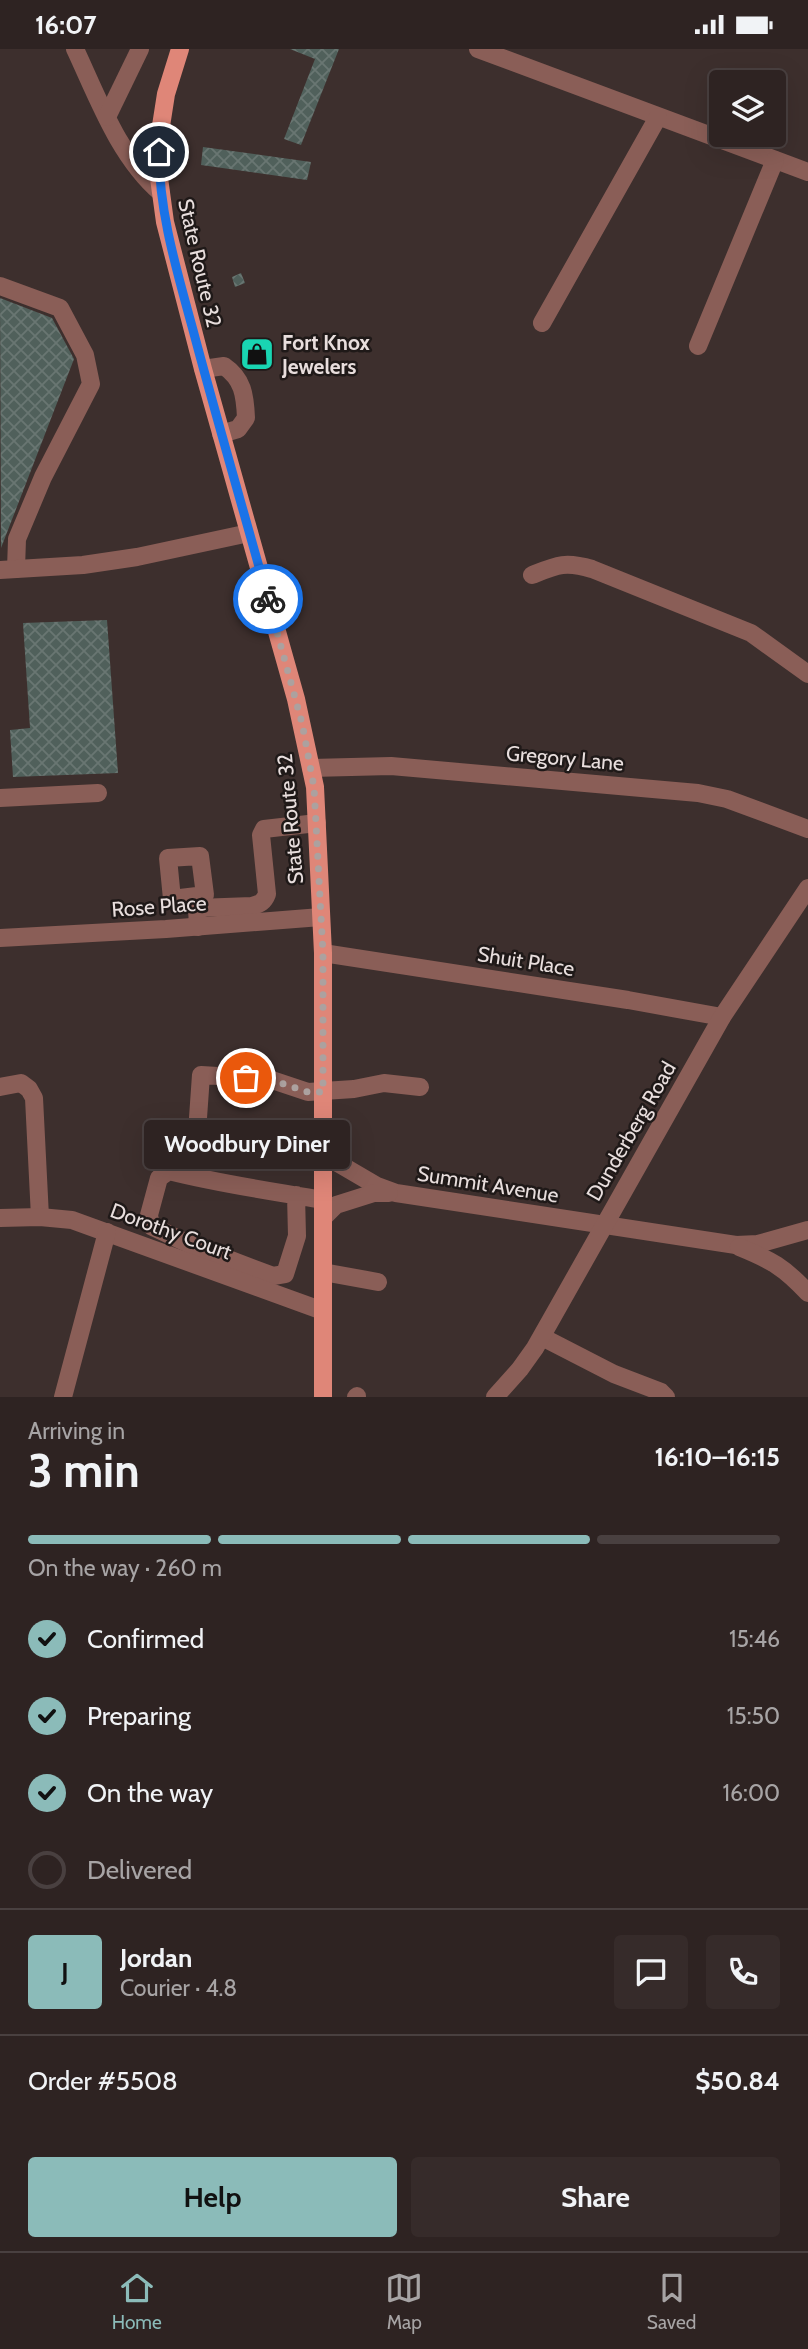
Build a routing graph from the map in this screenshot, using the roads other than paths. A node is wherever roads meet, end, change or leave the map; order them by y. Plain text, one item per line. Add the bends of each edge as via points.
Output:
1 (75, 49) edge
2 (139, 49) edge
3 (180, 49) edge
4 (478, 49) edge
5 (107, 117) junction
6 (658, 117) junction
7 (775, 160) junction
8 (808, 172) edge
9 (160, 193) junction
10 (0, 286) edge
11 (542, 323) dead end
12 (698, 346) dead end
13 (203, 369) junction
14 (221, 434) junction
15 (249, 533) junction
16 (8, 569) edge
17 (532, 575) dead end
18 (808, 674) edge
19 (311, 768) junction
20 (98, 793) dead end
21 (0, 798) edge
22 (317, 823) junction
23 (808, 829) edge
24 (806, 896) edge
25 (321, 917) junction
26 (198, 927) junction
27 (0, 938) edge
28 (323, 953) junction
29 (722, 1017) junction
30 (0, 1087) edge
31 (420, 1087) dead end
32 (323, 1092) junction
33 (324, 1148) junction
34 (396, 1193) junction
35 (296, 1195) junction
36 (323, 1209) junction
37 (40, 1217) junction
38 (0, 1218) edge
39 (603, 1225) junction
40 (808, 1230) edge
41 (107, 1231) junction
42 (736, 1245) junction
43 (323, 1272) junction
44 (378, 1282) dead end
45 (808, 1293) edge
46 (323, 1311) junction
47 (541, 1336) junction
48 (63, 1397) edge
49 (323, 1397) edge
50 (495, 1397) edge
51 (666, 1397) edge

1 - 5 street
2 - 5 street
3 - 9 main road, State Route 32 via 163,111
4 - 6 street
5 - 9 street via 136,168
6 - 7 street
6 - 11 street
7 - 8 street
7 - 12 street
9 - 13 main road, State Route 32
10 - 16 street via 60,308 85,355 91,384 43,477
13 - 14 main road, State Route 32
13 - 14 street via 224,366 242,385 246,418 238,429
14 - 15 main road, State Route 32
15 - 16 street via 124,559
15 - 19 main road, State Route 32
17 - 18 street via 558,564 592,569 751,633
19 - 22 main road, State Route 32
19 - 23 street, Gregory Lane via 391,766 698,793
20 - 21 street
22 - 25 main road, State Route 32
22 - 26 street via 268,827 262,832 267,894 260,904 197,902
24 - 29 street, Dunderberg Road
25 - 26 street, Rose Place
25 - 28 main road, State Route 32
26 - 27 street, Rose Place
28 - 29 street, Shuit Place
28 - 32 main road, State Route 32
29 - 39 street, Dunderberg Road
30 - 37 street via 21,1083 34,1098
31 - 32 street via 384,1083
32 - 33 main road, State Route 32
32 - 33 street via 308,1092 269,1079 201,1075 197,1132
33 - 34 street, Summit Avenue via 377,1186
33 - 36 main road, State Route 32
34 - 36 street via 374,1193
34 - 39 street, Summit Avenue
35 - 35 street via 169,1171 159,1178 149,1215 151,1226 273,1276 285,1274 297,1236
35 - 36 street
36 - 43 main road, State Route 32
37 - 38 street, Dorothy Court
37 - 41 street, Dorothy Court via 72,1220
39 - 42 street, Summit Avenue
39 - 47 street, Dunderberg Road
40 - 42 street, Summit Avenue via 758,1244
41 - 46 street, Dorothy Court
41 - 48 street
42 - 45 street, Summit Avenue via 770,1259
43 - 44 street
43 - 46 main road, State Route 32
46 - 49 main road, State Route 32
47 - 50 street, Dunderberg Road
47 - 51 street

